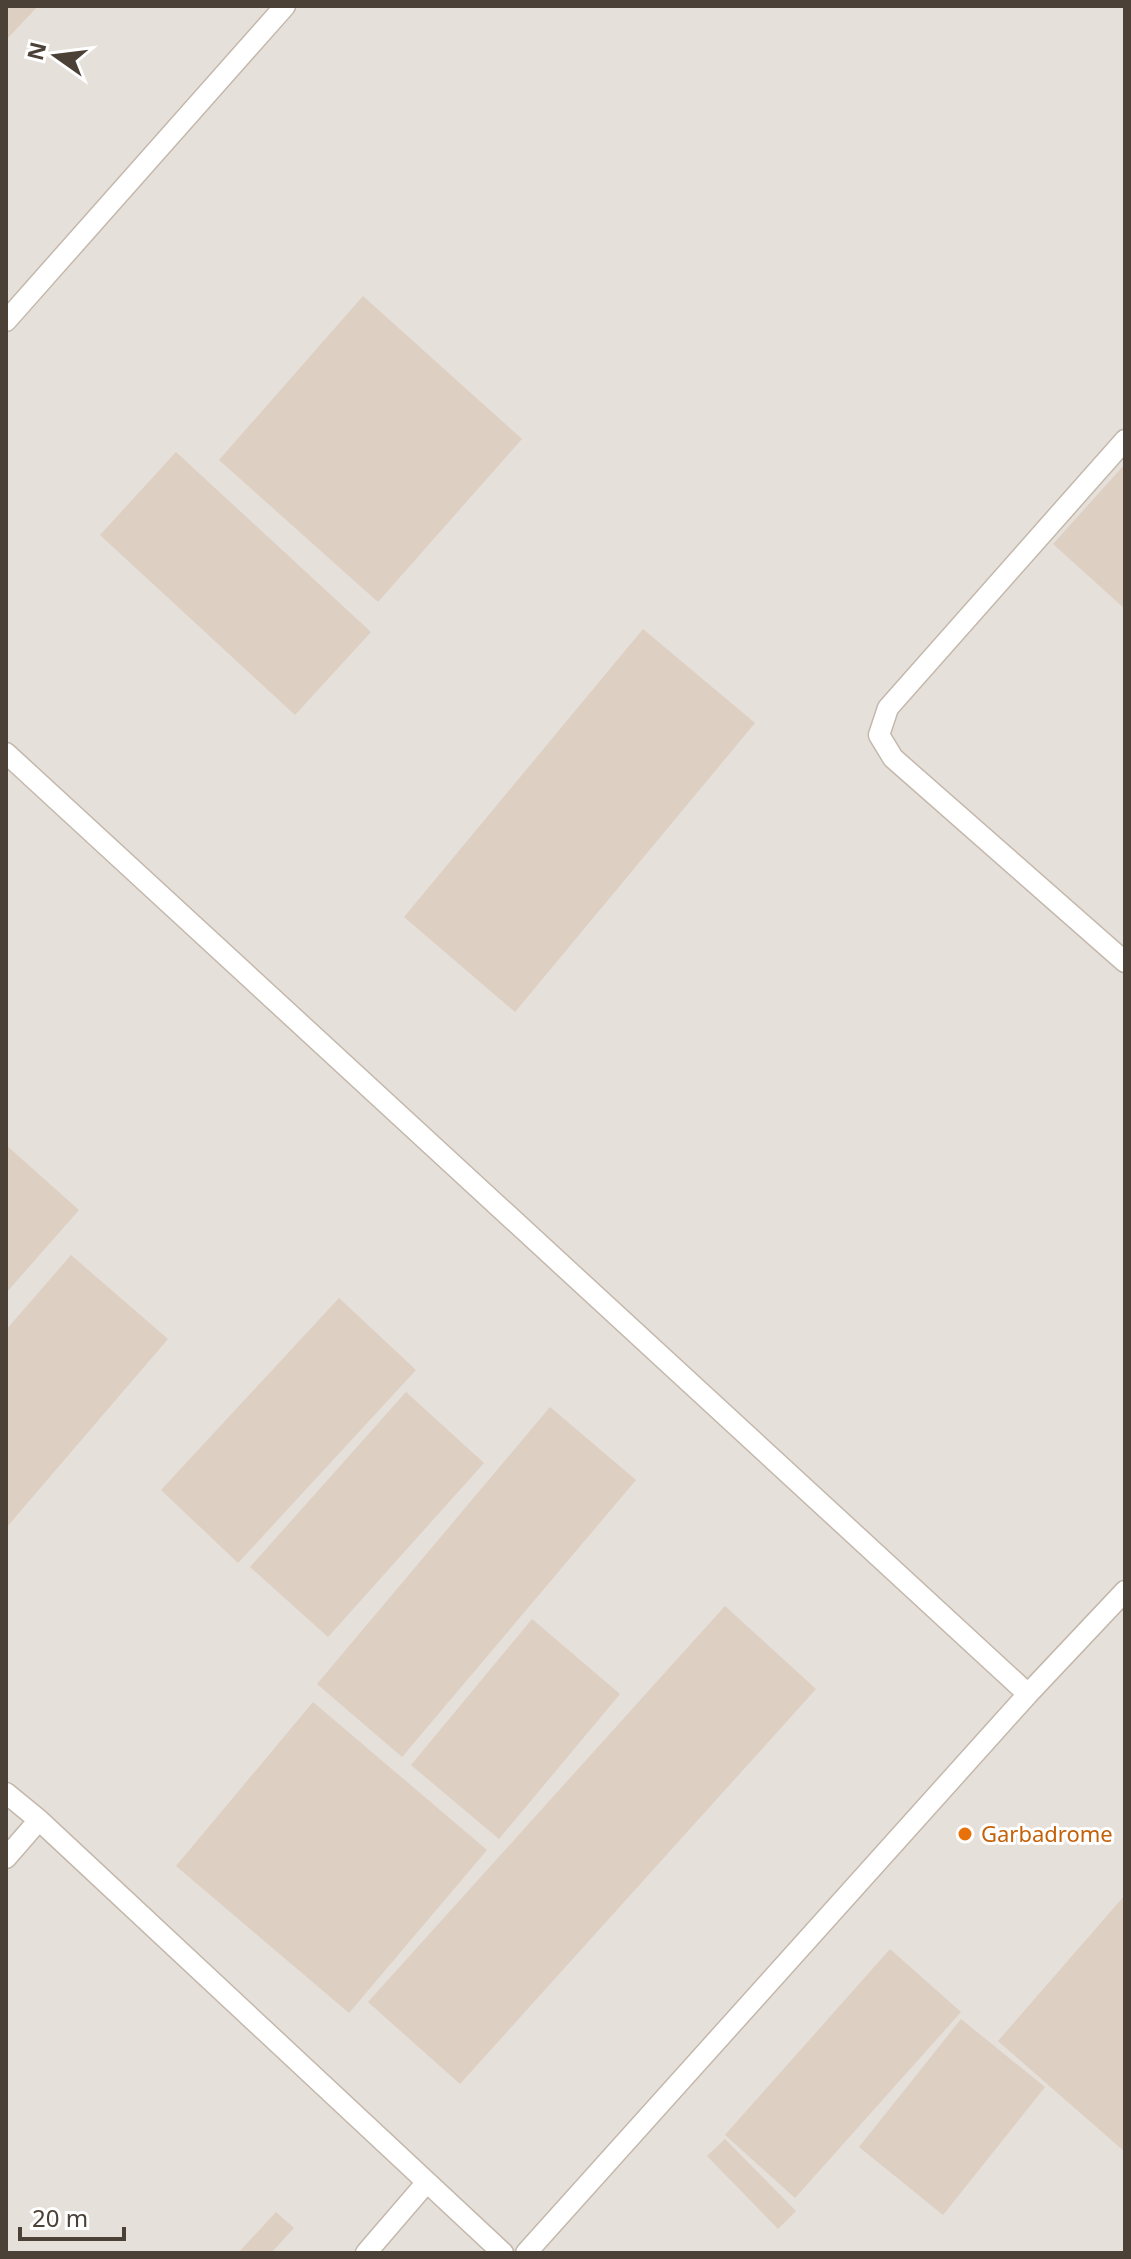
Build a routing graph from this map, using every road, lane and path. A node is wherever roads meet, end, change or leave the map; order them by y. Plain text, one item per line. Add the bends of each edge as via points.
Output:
1 (285, 6) edge
2 (6, 321) edge
3 (1125, 440) edge
4 (6, 753) edge
5 (1125, 962) edge
6 (1125, 1591) edge
7 (1028, 1694) junction
8 (6, 1793) edge
9 (39, 1820) junction
10 (6, 1858) edge
11 (427, 2182) junction
12 (366, 2253) edge
13 (503, 2253) edge
14 (526, 2253) edge

1 - 2 lane
3 - 5 lane via 888,708 879,735 893,758
4 - 7 lane
6 - 7 lane
7 - 14 lane
8 - 9 lane
9 - 10 lane
9 - 11 lane
11 - 12 lane
11 - 13 lane

